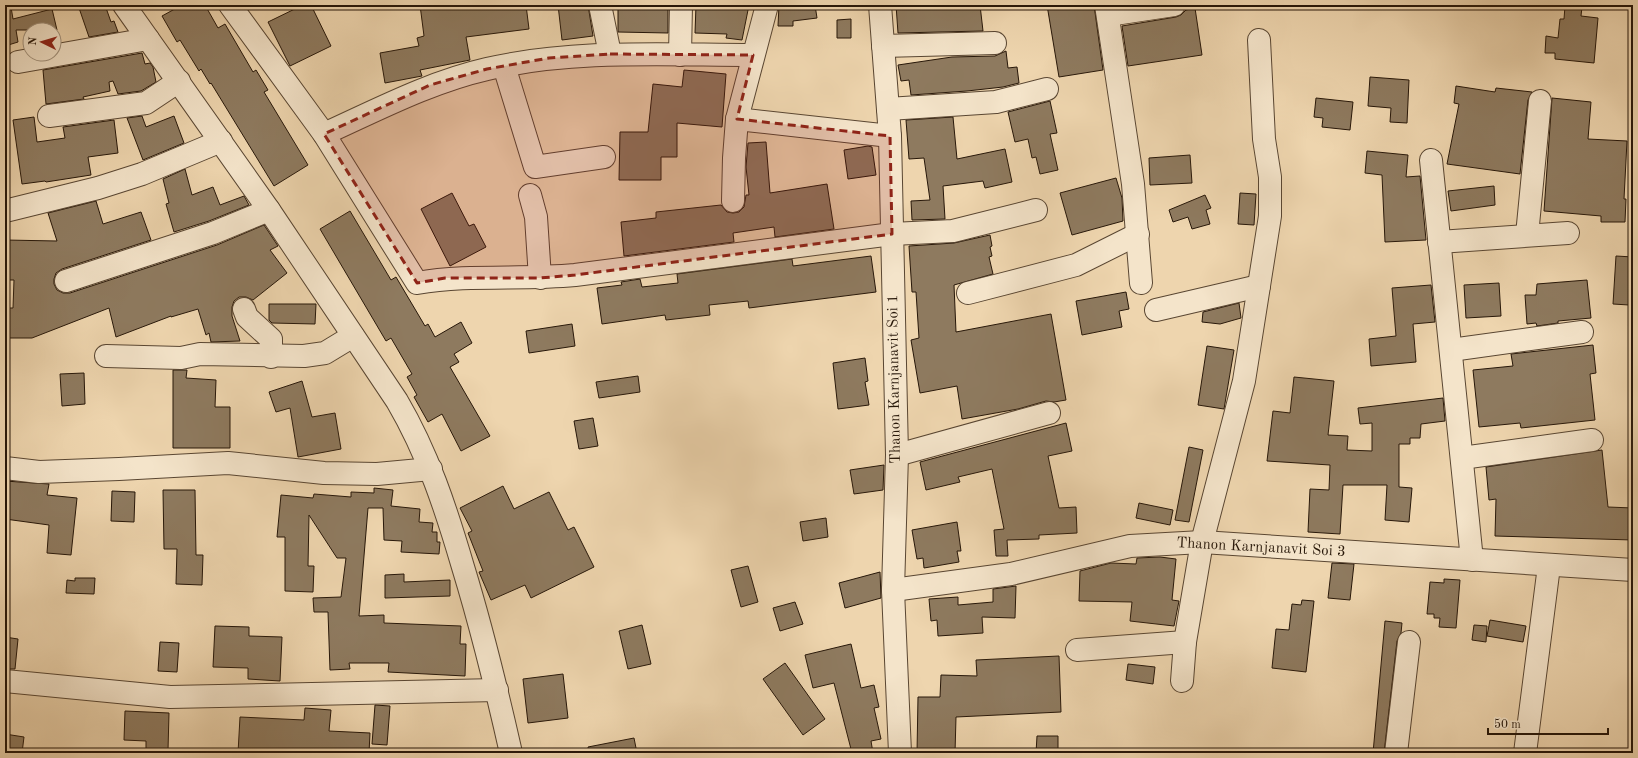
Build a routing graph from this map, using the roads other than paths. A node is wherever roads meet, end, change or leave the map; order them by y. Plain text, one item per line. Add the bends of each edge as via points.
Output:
1 (124, 5) edge
2 (230, 5) edge
3 (600, 5) edge
4 (681, 5) edge
5 (767, 5) edge
6 (880, 5) edge
7 (1174, 5) edge
8 (1107, 10) edge
9 (148, 39) junction
10 (1259, 40) dead end
11 (995, 43) dead end
12 (883, 46) junction
13 (610, 54) junction
14 (680, 55) junction
15 (754, 55) junction
16 (18, 62) dead end
17 (504, 66) junction
18 (179, 81) junction
19 (1047, 89) dead end
20 (1540, 101) dead end
21 (888, 109) junction
22 (49, 116) dead end
23 (737, 119) junction
24 (324, 134) junction
25 (890, 136) junction
26 (221, 141) junction
27 (604, 157) dead end
28 (1431, 160) dead end
29 (530, 195) dead end
30 (733, 201) dead end
31 (269, 210) junction
32 (1036, 210) dead end
33 (5, 211) edge
34 (1568, 233) dead end
35 (892, 234) junction
36 (1138, 234) junction
37 (1527, 235) junction
38 (1439, 242) junction
39 (540, 278) junction
40 (66, 281) dead end
41 (1141, 283) dead end
42 (1259, 286) junction
43 (968, 293) dead end
44 (244, 309) dead end
45 (1156, 310) dead end
46 (1582, 332) dead end
47 (353, 336) junction
48 (1451, 350) junction
49 (106, 356) dead end
50 (271, 356) junction
51 (1049, 413) dead end
52 (1592, 440) dead end
53 (897, 455) junction
54 (1462, 458) junction
55 (5, 468) edge
56 (431, 468) junction
57 (1202, 542) junction
58 (1472, 560) junction
59 (1549, 566) junction
60 (1633, 570) edge
61 (893, 590) junction
62 (1185, 642) junction
63 (1409, 642) dead end
64 (1076, 650) dead end
65 (5, 681) edge
66 (1182, 681) dead end
67 (497, 690) junction
68 (511, 753) edge
69 (900, 753) edge
70 (1396, 753) edge
71 (1525, 753) edge

1 - 9 street
2 - 24 street
3 - 13 street
4 - 14 street
5 - 15 street
6 - 12 street, Thanon Karnjanavit Soi 1
7 - 8 street
8 - 36 street
9 - 16 street
9 - 18 street
10 - 42 street via 1264,139 1271,198
11 - 12 street
12 - 21 street, Thanon Karnjanavit Soi 1
13 - 14 street
13 - 17 street via 550,58
14 - 15 street
15 - 23 street
17 - 24 street via 430,85
17 - 27 street via 535,167
18 - 22 street via 146,103
18 - 26 street
19 - 21 street via 996,102
20 - 37 street
21 - 25 street, Thanon Karnjanavit Soi 1
23 - 25 street
23 - 30 street
24 - 39 street via 417,283 445,278
25 - 35 street, Thanon Karnjanavit Soi 1
26 - 31 street
26 - 33 street via 142,174
28 - 38 street
29 - 39 street via 536,217
31 - 40 street via 212,233
31 - 47 street
32 - 35 street via 953,231
34 - 37 street
35 - 39 street
35 - 53 street, Thanon Karnjanavit Soi 1
36 - 41 street
36 - 43 street via 1076,265
37 - 38 street
38 - 48 street
42 - 45 street
42 - 57 street via 1244,380
44 - 50 street via 247,317 269,337
46 - 48 street
47 - 50 street via 325,353
47 - 56 street via 413,429
48 - 54 street
49 - 50 street
51 - 53 street
52 - 54 street
53 - 61 street, Thanon Karnjanavit Soi 1
54 - 58 street
55 - 56 street via 38,472 228,463 324,473 377,474
56 - 67 street via 444,503
57 - 58 street, Thanon Karnjanavit Soi 3
57 - 61 street, Thanon Karnjanavit Soi 3 via 1130,546 1011,574
57 - 62 street
58 - 59 street, Thanon Karnjanavit Soi 3
59 - 60 street, Thanon Karnjanavit Soi 3
59 - 71 street
61 - 69 street, Thanon Karnjanavit Soi 1
62 - 64 street
62 - 66 street
63 - 70 street
65 - 67 street via 170,697
67 - 68 street

